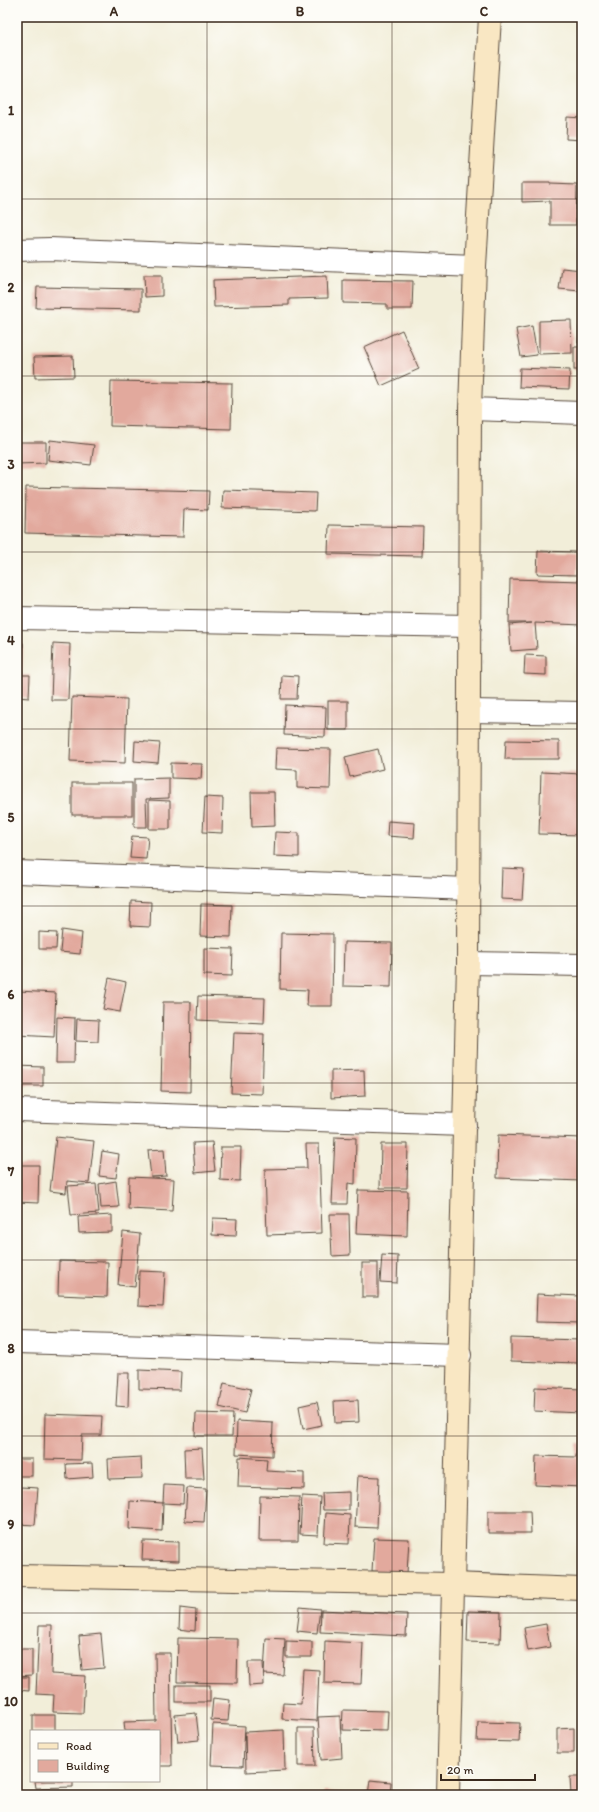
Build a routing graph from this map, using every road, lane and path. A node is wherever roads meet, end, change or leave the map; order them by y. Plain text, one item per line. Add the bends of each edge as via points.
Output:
1 (490, 17) edge
2 (17, 250) edge
3 (475, 266) junction
4 (470, 409) junction
5 (582, 413) edge
6 (17, 618) edge
7 (470, 626) junction
8 (469, 711) junction
9 (582, 713) edge
10 (17, 872) edge
11 (469, 889) junction
12 (468, 963) junction
13 (582, 965) edge
14 (17, 1110) edge
15 (465, 1125) junction
16 (17, 1342) edge
17 (460, 1356) junction
18 (17, 1576) edge
19 (454, 1584) junction
20 (582, 1589) edge
21 (448, 1795) edge

1 - 3 street
2 - 3 street via 50,249
3 - 4 street
4 - 5 street
4 - 7 street
6 - 7 street
7 - 8 street
8 - 9 street
8 - 11 street
10 - 11 street
11 - 12 street
12 - 13 street
12 - 15 street
14 - 15 street
15 - 17 street
16 - 17 street
17 - 19 street
18 - 19 street
19 - 20 street
19 - 21 street

